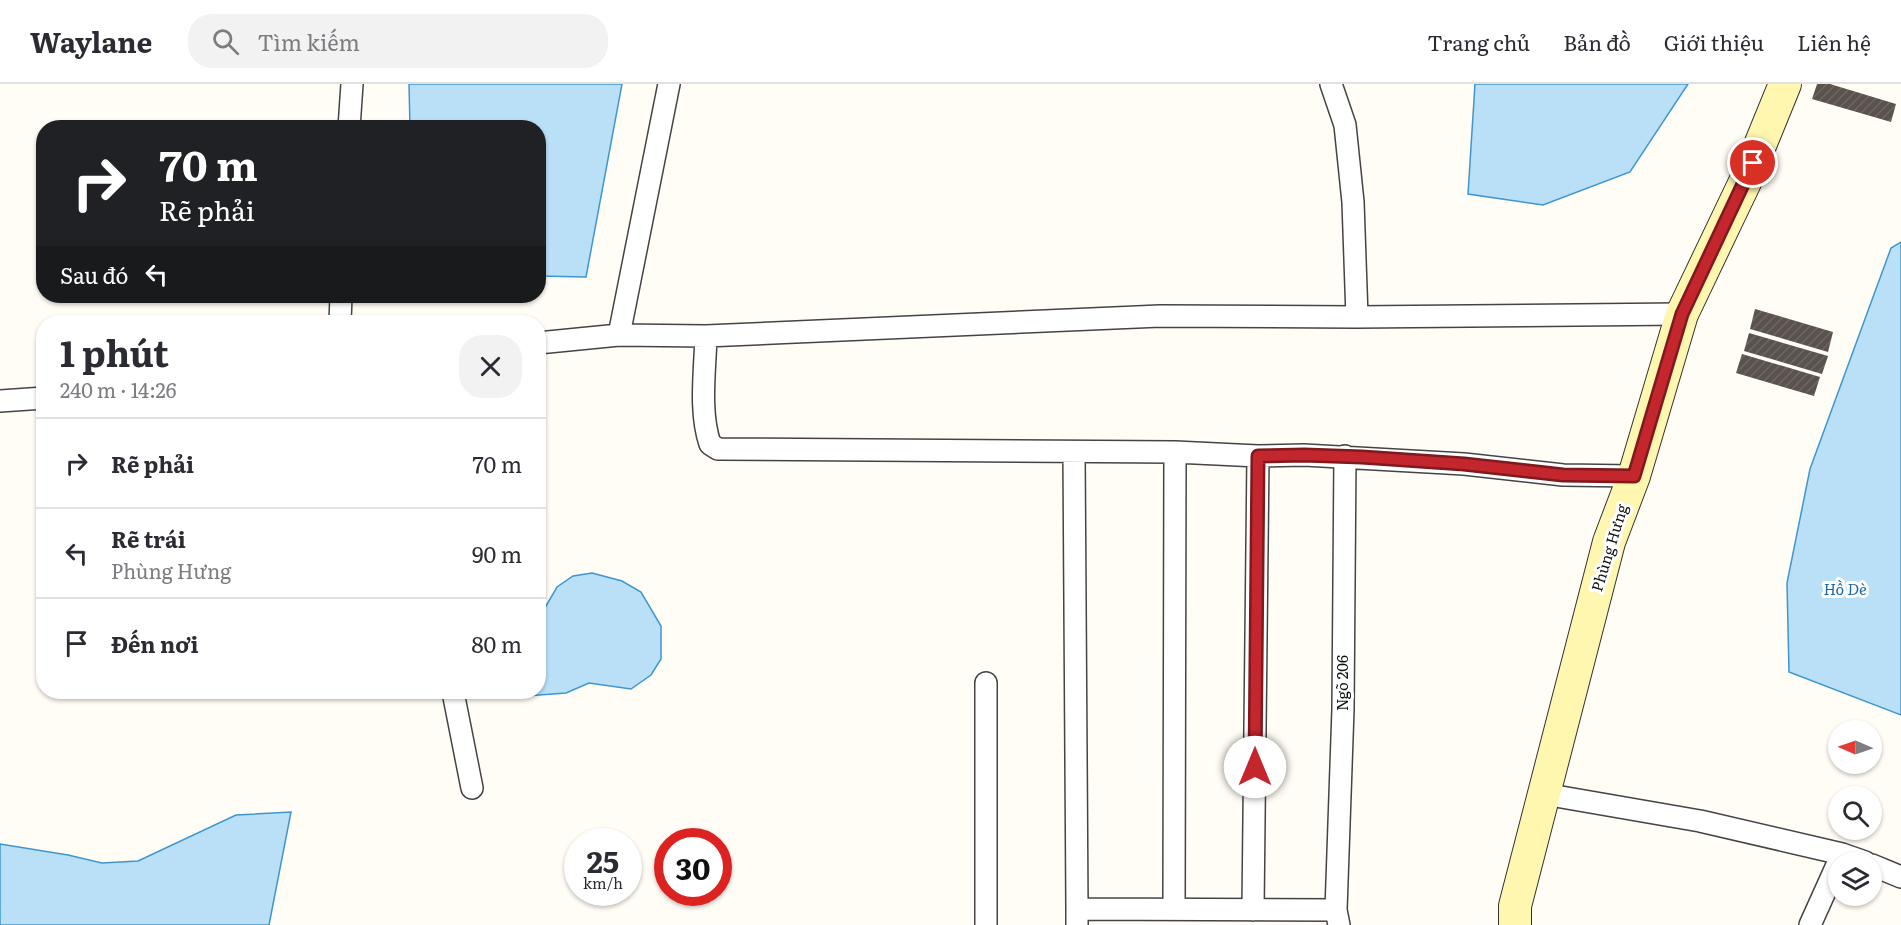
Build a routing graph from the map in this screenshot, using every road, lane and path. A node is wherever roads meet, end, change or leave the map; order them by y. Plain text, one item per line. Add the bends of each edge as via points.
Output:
1 (352, 84) edge
2 (669, 84) edge
3 (1331, 84) edge
4 (1785, 84) edge
5 (350, 120) edge
6 (1682, 314) junction
7 (1358, 317) junction
8 (619, 335) junction
9 (706, 336) junction
10 (546, 342) edge
11 (36, 399) edge
12 (0, 401) edge
13 (1074, 452) junction
14 (1175, 452) junction
15 (1258, 456) junction
16 (1345, 456) junction
17 (1634, 476) junction
18 (986, 683) dead end
19 (454, 699) edge
20 (472, 788) dead end
21 (1544, 794) junction
22 (1833, 852) edge
23 (1882, 869) edge
24 (1901, 877) edge
25 (1828, 885) edge
26 (1174, 909) junction
27 (1253, 910) junction
28 (1077, 917) edge
29 (1338, 918) edge
30 (986, 925) edge
31 (1515, 925) edge
32 (1810, 925) edge

1 - 5 street
2 - 8 street
3 - 7 street via 1345,125
4 - 6 street, Phùng Hưng via 1745,182
6 - 7 street
6 - 17 street, Phùng Hưng
7 - 9 street via 1160,316
8 - 9 street
8 - 10 street
9 - 13 street via 706,433 710,444 718,449
11 - 12 street
13 - 14 street
13 - 28 street
14 - 15 street
14 - 26 street
15 - 16 street
15 - 27 street
16 - 17 street via 1563,475
16 - 29 street, Ngõ 206
17 - 21 street, Phùng Hưng via 1609,542
18 - 30 street
19 - 20 street
21 - 22 street via 1700,821
21 - 31 street, Phùng Hưng via 1515,906
23 - 24 street
25 - 32 street
26 - 27 street
26 - 28 street
27 - 29 street

